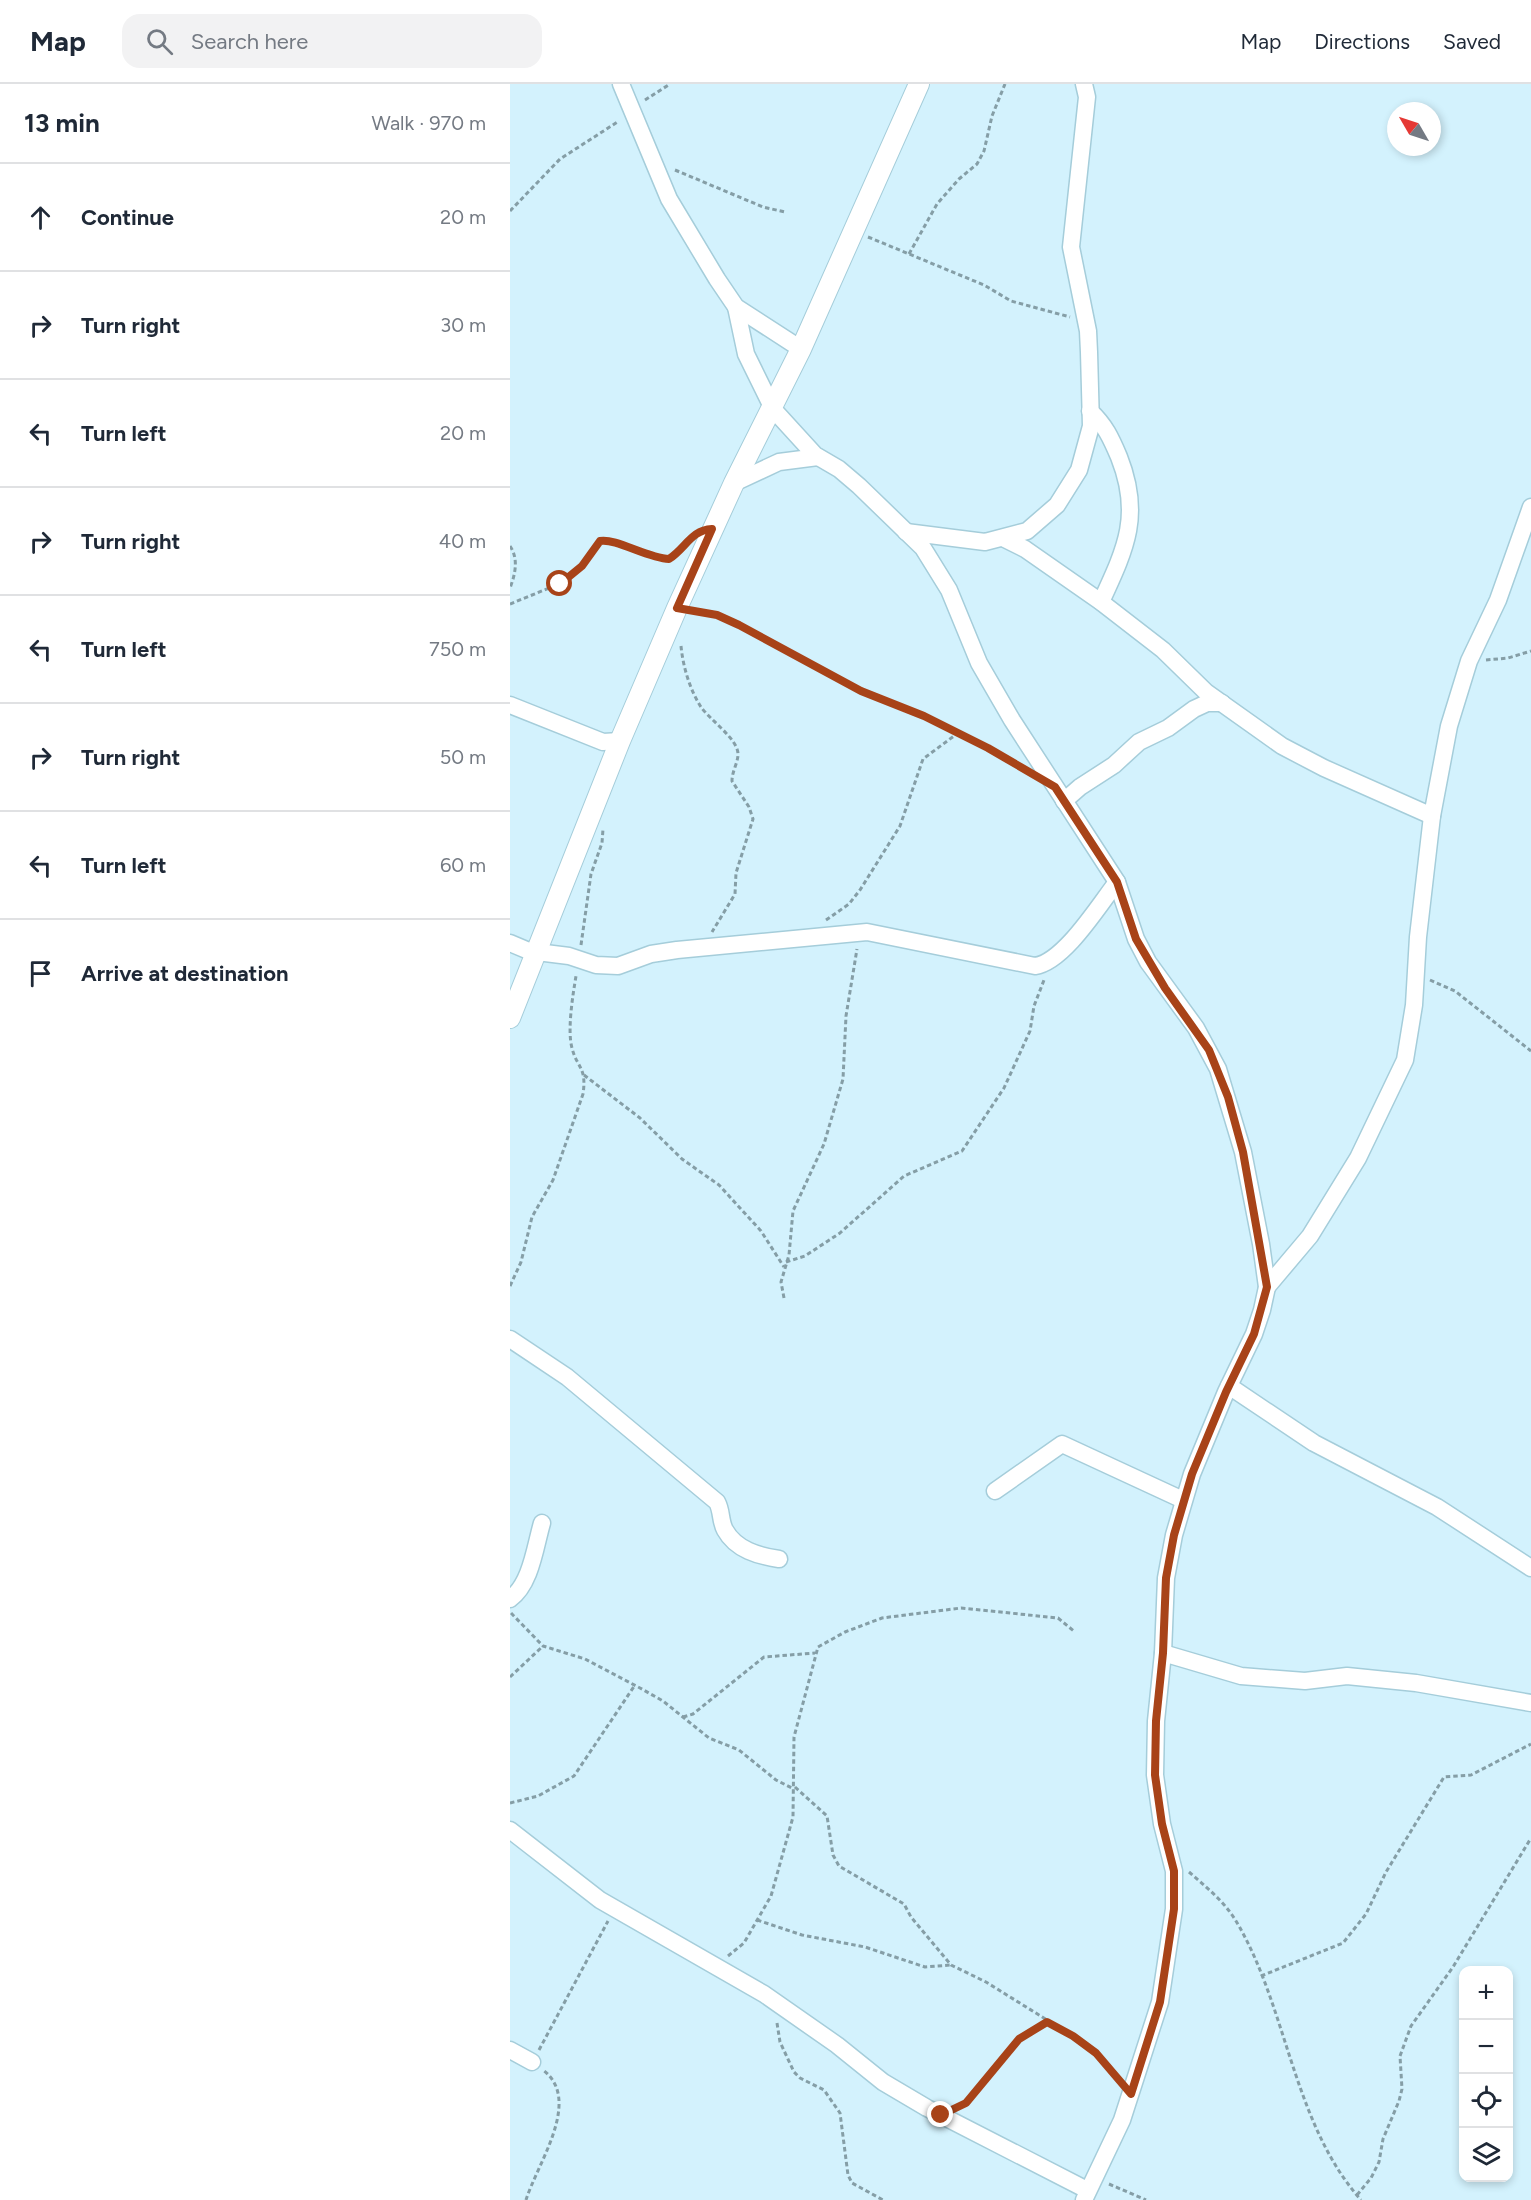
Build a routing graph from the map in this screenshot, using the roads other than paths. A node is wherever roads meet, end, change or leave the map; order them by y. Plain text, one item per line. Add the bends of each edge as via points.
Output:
1 (621, 84) edge
2 (919, 84) edge
3 (1084, 84) edge
4 (736, 307) junction
5 (801, 349) junction
6 (773, 409) junction
7 (1090, 411) junction
8 (818, 457) junction
9 (734, 483) junction
10 (1531, 507) edge
11 (906, 532) junction
12 (1005, 539) junction
13 (1101, 602) junction
14 (1221, 704) junction
15 (510, 705) edge
16 (620, 741) junction
17 (1064, 801) junction
18 (1432, 816) junction
19 (1117, 882) junction
20 (510, 944) edge
21 (537, 953) junction
22 (510, 1017) edge
23 (1267, 1287) junction
24 (510, 1339) edge
25 (1229, 1386) junction
26 (995, 1491) dead end
27 (1183, 1500) junction
28 (542, 1523) dead end
29 (779, 1559) dead end
30 (1531, 1569) edge
31 (510, 1599) edge
32 (1163, 1653) junction
33 (1531, 1703) edge
34 (510, 1830) edge
35 (510, 2050) edge
36 (532, 2062) road end
37 (1088, 2189) edge

1 - 4 street via 669,199
2 - 5 street
3 - 7 street via 1087,97 1071,247 1086,320
4 - 5 street
4 - 6 street via 746,354
5 - 6 street
6 - 8 street
6 - 9 street
7 - 12 street via 1085,456 1069,488 1039,524
7 - 13 street via 1106,428 1130,488 1126,541
8 - 9 street via 779,462
8 - 11 street via 839,469
9 - 16 street
10 - 18 street via 1498,600 1468,661 1449,726
11 - 12 street via 986,542
11 - 17 street via 923,549 949,590 979,663
12 - 13 street
13 - 14 street via 1163,650
14 - 17 street via 1194,709 1139,742
14 - 18 street via 1282,747
15 - 16 street via 603,742
16 - 21 street
17 - 19 street
18 - 23 street via 1405,1060 1358,1158 1310,1236
19 - 21 street via 1045,965 1027,966 884,933 861,932 651,954 618,966
19 - 23 street via 1136,939 1165,988 1196,1028 1222,1078 1243,1152
20 - 21 street
21 - 22 street
23 - 25 street via 1254,1334
24 - 29 street via 567,1377 717,1502 725,1530 732,1539 760,1557
25 - 27 street
25 - 30 street via 1314,1443 1437,1507
26 - 27 street via 1062,1444
27 - 32 street via 1166,1578
28 - 31 street via 529,1570 517,1594
32 - 33 street via 1241,1677 1305,1681 1347,1676 1416,1683
32 - 37 street via 1155,1775 1174,1871 1167,1962 1160,2002 1131,2094
34 - 37 street via 615,1909 771,1999 883,2082
35 - 36 street

